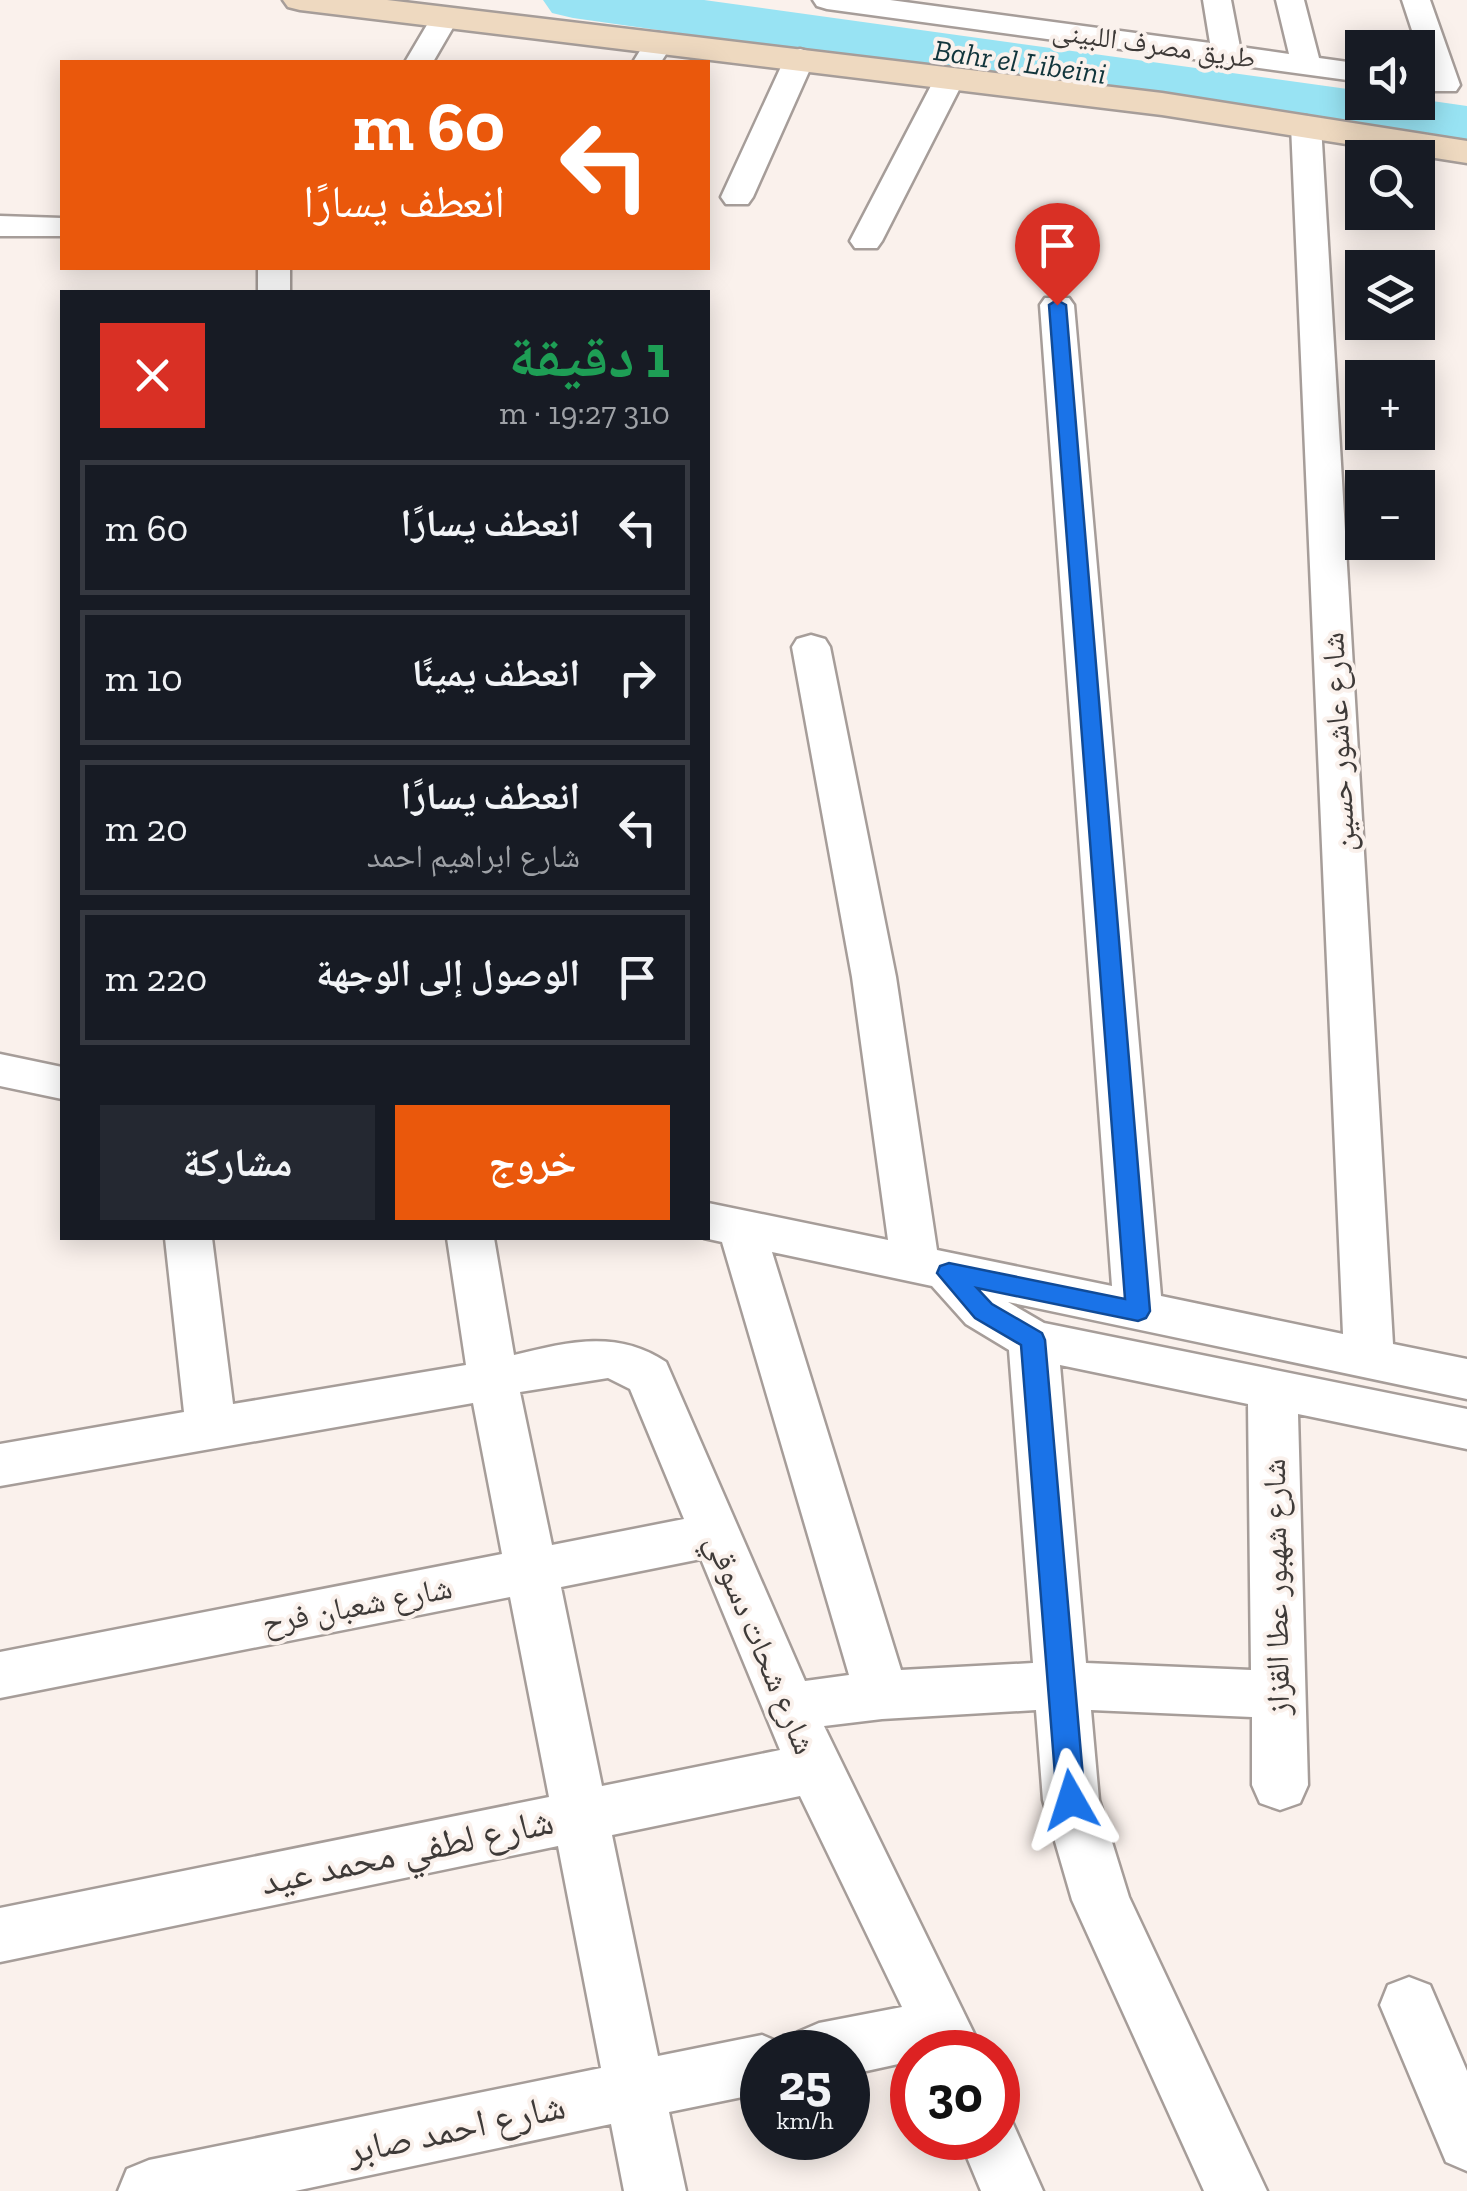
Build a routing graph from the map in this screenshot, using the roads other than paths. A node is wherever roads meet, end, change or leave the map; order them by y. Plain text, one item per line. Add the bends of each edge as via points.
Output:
1 (300, 0) edge
2 (827, 0) edge
3 (1216, 0) edge
4 (1290, 0) edge
5 (1416, 0) edge
6 (444, 19) junction
7 (653, 52) edge
8 (1226, 53) junction
9 (800, 58) junction
10 (421, 60) edge
11 (1306, 65) junction
12 (1345, 71) edge
13 (950, 78) junction
14 (1443, 85) edge
15 (1306, 125) junction
16 (1467, 152) edge
17 (737, 197) dead end
18 (0, 226) edge
19 (60, 228) edge
20 (866, 240) dead end
21 (1057, 305) dead end
22 (811, 647) dead end
23 (0, 1070) edge
24 (60, 1083) edge
25 (724, 1224) edge
26 (188, 1240) edge
27 (471, 1240) edge
28 (932, 1269) junction
29 (1138, 1311) junction
30 (1033, 1340) junction
31 (1369, 1358) junction
32 (1467, 1378) edge
33 (493, 1380) junction
34 (1272, 1389) junction
35 (211, 1426) junction
36 (1467, 1430) edge
37 (0, 1465) edge
38 (714, 1535) junction
39 (531, 1571) junction
40 (0, 1675) edge
41 (1060, 1684) junction
42 (882, 1695) junction
43 (1279, 1696) junction
44 (788, 1707) junction
45 (814, 1768) junction
46 (1280, 1785) dead end
47 (578, 1816) junction
48 (0, 1934) edge
49 (1409, 2005) dead end
50 (944, 2030) edge
51 (740, 2069) edge
52 (634, 2091) junction
53 (1467, 2140) edge
54 (999, 2160) edge
55 (149, 2191) edge
56 (655, 2191) edge
57 (1012, 2191) edge
58 (1236, 2191) edge

1 - 6 street, طريق مصرف اللبينى
2 - 8 street, طريق مصرف اللبينى
3 - 8 street
4 - 11 street
5 - 14 street
6 - 7 street, طريق مصرف اللبينى
6 - 10 street
7 - 9 street, طريق مصرف اللبينى
8 - 11 street, طريق مصرف اللبينى
9 - 13 street, طريق مصرف اللبينى
9 - 17 street
11 - 12 street, طريق مصرف اللبينى
13 - 15 street, طريق مصرف اللبينى
13 - 20 street
15 - 16 street, طريق مصرف اللبينى
15 - 31 street, شارع عاشور حسين
18 - 19 street
21 - 29 street
22 - 28 street
23 - 24 street
25 - 28 street
25 - 42 street
26 - 35 street
27 - 33 street
28 - 29 street
28 - 30 street via 983,1311
29 - 31 street
30 - 34 street
30 - 41 street
31 - 32 street
33 - 35 street, شارع شحات دسوقي
33 - 38 street, شارع شحات دسوقي via 610,1358 632,1364 649,1376
33 - 39 street
34 - 36 street
34 - 43 street, شارع شهبور عطا القزاز
35 - 37 street, شارع شحات دسوقي
38 - 39 street, شارع شعبان فرح
38 - 44 street, شارع شحات دسوقي
39 - 40 street, شارع شعبان فرح
39 - 47 street
41 - 42 street
41 - 43 street
41 - 58 street via 1071,1800 1100,1900
42 - 44 street
43 - 46 street, شارع شهبور عطا القزاز
44 - 45 street, شارع شحات دسوقي
45 - 47 street, شارع لطفي محمد عيد
45 - 50 street, شارع شحات دسوقي
47 - 48 street, شارع لطفي محمد عيد
47 - 52 street
49 - 53 street
51 - 52 street, شارع احمد صابر
52 - 55 street, شارع احمد صابر
52 - 56 street
54 - 57 street

